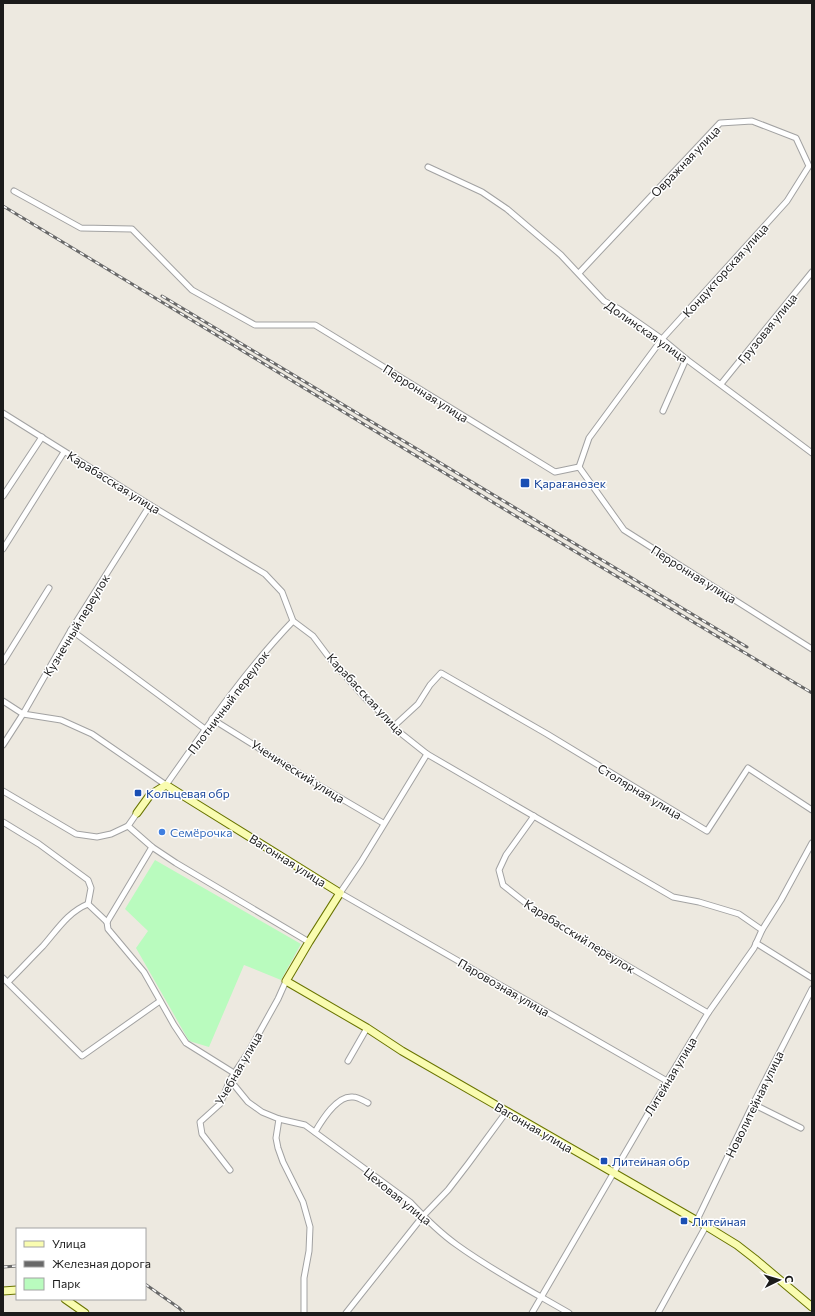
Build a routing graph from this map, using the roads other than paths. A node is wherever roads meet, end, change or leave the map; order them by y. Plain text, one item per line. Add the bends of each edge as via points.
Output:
1 (428, 167) dead end
2 (14, 191) dead end
3 (787, 201) joint
4 (812, 272) edge
5 (580, 273) junction
6 (662, 339) junction
7 (686, 359) junction
8 (721, 384) junction
9 (663, 411) dead end
10 (3, 413) edge
11 (42, 438) junction
12 (64, 452) junction
13 (812, 453) edge
14 (579, 467) junction
15 (3, 496) edge
16 (150, 505) junction
17 (3, 549) edge
18 (49, 588) dead end
19 (293, 621) junction
20 (71, 630) junction
21 (812, 649) edge
22 (3, 662) edge
23 (3, 701) edge
24 (23, 714) junction
25 (212, 718) junction
26 (393, 727) junction
27 (205, 729) junction
28 (3, 745) edge
29 (426, 754) junction
30 (166, 785) junction
31 (3, 791) edge
32 (812, 810) edge
33 (137, 813) joint
34 (534, 816) junction
35 (3, 822) edge
36 (383, 823) junction
37 (128, 826) junction
38 (812, 843) edge
39 (152, 847) junction
40 (340, 893) junction
41 (88, 904) junction
42 (107, 922) junction
43 (762, 930) junction
44 (309, 942) junction
45 (756, 944) junction
46 (3, 978) edge
47 (812, 978) edge
48 (286, 980) junction
49 (8, 982) junction
50 (812, 989) edge
51 (160, 1001) junction
52 (708, 1013) junction
53 (367, 1028) junction
54 (348, 1061) dead end
55 (234, 1073) junction
56 (230, 1080) junction
57 (667, 1081) junction
58 (368, 1102) dead end
59 (753, 1104) junction
60 (507, 1111) junction
61 (279, 1119) junction
62 (801, 1128) dead end
63 (315, 1132) junction
64 (230, 1170) dead end
65 (614, 1172) junction
66 (423, 1216) junction
67 (697, 1220) junction
68 (706, 1226) junction
69 (16, 1290) edge
70 (3, 1291) edge
71 (541, 1297) junction
72 (66, 1300) edge
73 (812, 1307) edge
74 (85, 1313) edge
75 (304, 1313) edge
76 (346, 1313) edge
77 (532, 1313) edge
78 (569, 1313) edge
79 (658, 1313) edge

1 - 5 street, Долинская улица via 482,192 501,205
2 - 14 street, Перронная улица via 81,228 132,229 192,290 255,325 315,325 555,472
3 - 5 street, Овражная улица via 809,166 796,138 752,121 720,124
3 - 6 street, Кондукторская улица
4 - 8 street, Грузовая улица
5 - 6 street, Долинская улица via 604,301
6 - 7 street, Долинская улица
6 - 14 street, Кондукторская улица via 589,438
7 - 8 street, Долинская улица
7 - 9 street
8 - 13 street, Долинская улица
10 - 11 street, Карабасская улица
11 - 12 street, Карабасская улица
11 - 15 street
12 - 16 street, Карабасская улица
12 - 17 street
14 - 21 street, Перронная улица via 624,530
16 - 19 street, Карабасская улица via 265,574 282,592
16 - 20 street, Кузнечный переулок
18 - 22 street
19 - 25 street, Плотничный переулок
19 - 26 street, Карабасская улица via 313,636 331,660
20 - 24 street, Кузнечный переулок
20 - 27 street
23 - 24 street
24 - 28 street, Кузнечный переулок
24 - 30 street via 62,720 92,734
25 - 27 street, Плотничный переулок
25 - 36 street, Ученический улица
26 - 29 street, Карабасская улица
26 - 32 street, Столярная улица via 418,704 430,685 441,674 708,831 748,768
27 - 30 street, Плотничный переулок
29 - 34 street, Карабасская улица
29 - 36 street
30 - 33 street via 150,795
30 - 40 street, Вагонная улица
31 - 37 street via 76,834 97,837
33 - 37 street
34 - 43 street, Карабасская улица via 673,897 726,909 739,914
34 - 52 street, Карабасский переулок via 506,855 499,870 503,885 532,908 573,934
35 - 41 street via 39,844 88,880 91,888
36 - 40 street
37 - 39 street
38 - 43 street, Литейная улица
39 - 42 street
39 - 44 street via 176,864
40 - 44 street, Вагонная улица
40 - 57 street, Паровозная улица
41 - 42 street
41 - 49 street via 65,919
42 - 51 street via 108,929 144,972
43 - 45 street, Литейная улица
44 - 48 street, Вагонная улица
45 - 47 street
45 - 52 street, Литейная улица
46 - 49 street
48 - 53 street, Вагонная улица
48 - 55 street, Учебная улица via 249,1051
49 - 51 street via 82,1056
50 - 59 street, Новолитейная улица
51 - 55 street via 186,1043
52 - 57 street, Литейная улица
53 - 54 street
53 - 60 street, Вагонная улица
55 - 56 street, Учебная улица
56 - 61 street, Цеховая улица via 248,1102 262,1112
56 - 64 street, Учебная улица via 220,1104 200,1122 202,1134
57 - 65 street, Литейная улица
58 - 63 street via 353,1097 344,1099 326,1113
59 - 62 street
59 - 67 street, Новолитейная улица
60 - 65 street, Вагонная улица
60 - 66 street via 448,1190
61 - 63 street, Цеховая улица via 305,1125
61 - 75 street via 276,1138 278,1148 303,1202 310,1227 304,1278
63 - 66 street, Цеховая улица via 410,1202
65 - 67 street, Вагонная улица
65 - 71 street, Литейная улица
66 - 71 street, Цеховая улица via 456,1244
66 - 76 street
67 - 68 street, Вагонная улица
68 - 73 street, Вагонная улица via 737,1245
68 - 79 street
69 - 70 street
71 - 77 street, Литейная улица
71 - 78 street, Цеховая улица
72 - 74 street

